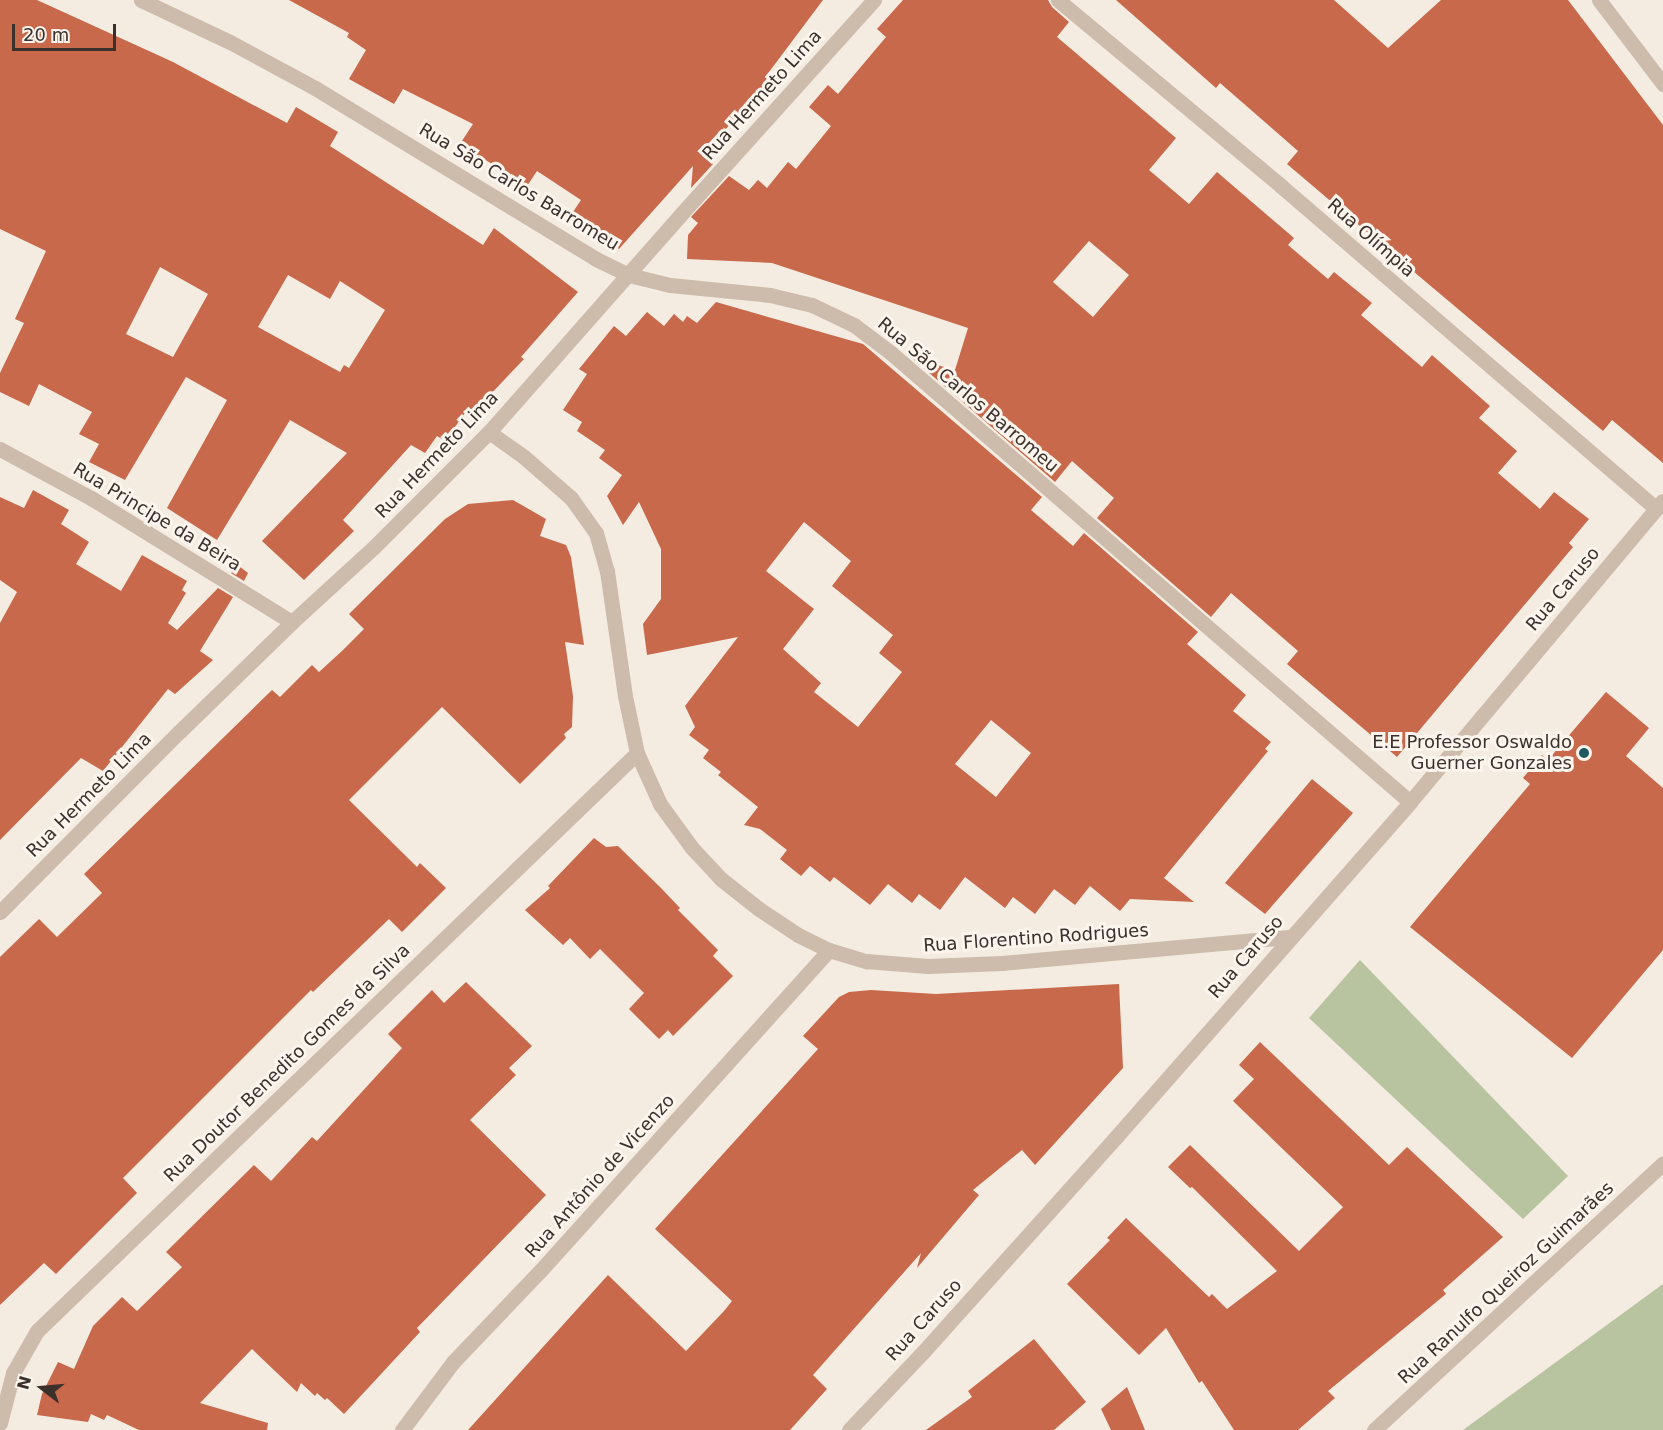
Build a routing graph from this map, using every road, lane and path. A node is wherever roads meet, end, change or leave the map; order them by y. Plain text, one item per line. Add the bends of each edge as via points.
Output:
1 (141, 0) edge
2 (874, 0) edge
3 (1058, 0) edge
4 (1599, 0) edge
5 (1663, 84) edge
6 (629, 275) junction
7 (489, 432) junction
8 (0, 449) edge
9 (1660, 505) edge
10 (292, 622) junction
11 (637, 753) junction
12 (1410, 802) junction
13 (0, 912) edge
14 (1289, 937) junction
15 (829, 950) junction
16 (1663, 1163) edge
17 (0, 1424) edge
18 (402, 1430) edge
19 (849, 1430) edge
20 (1374, 1430) edge

1 - 6 street, Rua São Carlos Barromeu via 315,88 596,259
2 - 6 street, Rua Hermeto Lima
3 - 9 street, Rua Olímpia
4 - 5 street
6 - 7 street, Rua Hermeto Lima
6 - 12 street, Rua São Carlos Barromeu via 670,285 770,296 812,305 854,325
7 - 10 street, Rua Hermeto Lima
7 - 11 street, Rua Florentino Rodrigues via 572,498 596,533 607,571
8 - 10 street, Rua Principe da Beira via 91,498
9 - 12 street, Rua Caruso
10 - 13 street, Rua Hermeto Lima
11 - 15 street, Rua Florentino Rodrigues via 660,804 721,879 798,935
11 - 17 street, Rua Doutor Benedito Gomes da Silva via 37,1330 13,1373
12 - 14 street, Rua Caruso
14 - 15 street, Rua Florentino Rodrigues via 928,966 866,961
14 - 19 street, Rua Caruso via 1116,1137
15 - 18 street, Rua Antônio de Vicenzo via 453,1362
16 - 20 street, Rua Ranulfo Queiroz Guimarães

